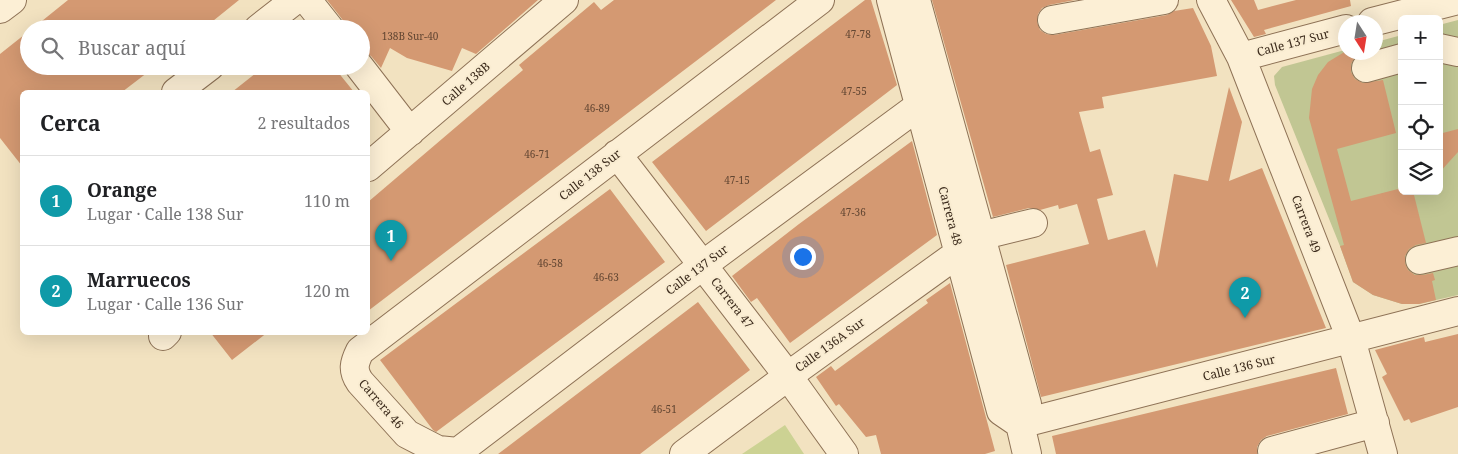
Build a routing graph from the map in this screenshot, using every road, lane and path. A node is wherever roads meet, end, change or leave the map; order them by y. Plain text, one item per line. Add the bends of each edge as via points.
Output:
1 (12, 0) edge
2 (295, 0) edge
3 (307, 0) edge
4 (820, 0) edge
5 (891, 0) edge
6 (916, 0) edge
7 (1164, 0) edge
8 (1211, 0) edge
9 (1458, 0) edge
10 (556, 3) edge
11 (0, 9) edge
12 (1375, 14) edge
13 (269, 20) edge
14 (323, 20) edge
15 (1052, 20) dead end
16 (1338, 31) edge
17 (1443, 49) edge
18 (1458, 52) edge
19 (1241, 57) junction
20 (1398, 59) edge
21 (1366, 68) dead end
22 (198, 75) edge
23 (366, 75) edge
24 (179, 90) edge
25 (931, 102) junction
26 (410, 132) junction
27 (617, 154) junction
28 (370, 165) edge
29 (1033, 223) dead end
30 (974, 245) junction
31 (1458, 251) edge
32 (1420, 260) dead end
33 (703, 266) junction
34 (1458, 311) edge
35 (1351, 339) junction
36 (360, 351) joint
37 (788, 376) junction
38 (1020, 424) junction
39 (1375, 424) junction
40 (1272, 451) dead end
41 (458, 452) joint
42 (684, 454) edge
43 (844, 454) edge
44 (1028, 454) edge
45 (1383, 454) edge

1 - 11 street
2 - 13 street
3 - 14 street
4 - 27 street, Calle 138 Sur
5 - 25 street, Carrera 48
6 - 25 street, Carrera 48
7 - 15 street
8 - 19 street, Carrera 49
9 - 12 street
10 - 26 street, Calle 138B
16 - 19 street, Calle 137 Sur
17 - 18 street
19 - 35 street, Carrera 49
20 - 21 street
22 - 24 street
23 - 26 street
25 - 30 street, Carrera 48
25 - 33 street, Calle 137 Sur
26 - 28 street, Calle 138B
27 - 33 street, Carrera 47
27 - 36 street, Calle 138 Sur
29 - 30 street
30 - 37 street, Calle 136A Sur
30 - 38 street, Carrera 48 via 1026,404
31 - 32 street
33 - 37 street, Carrera 47
33 - 41 street, Calle 137 Sur
34 - 35 street, Calle 136 Sur
35 - 38 street, Calle 136 Sur
35 - 39 street, Carrera 49
36 - 41 street, Carrera 46 via 354,362 354,372 407,434 438,450
37 - 42 street, Calle 136A Sur
37 - 43 street, Carrera 47
38 - 44 street, Carrera 48
39 - 40 street
39 - 45 street, Carrera 49

